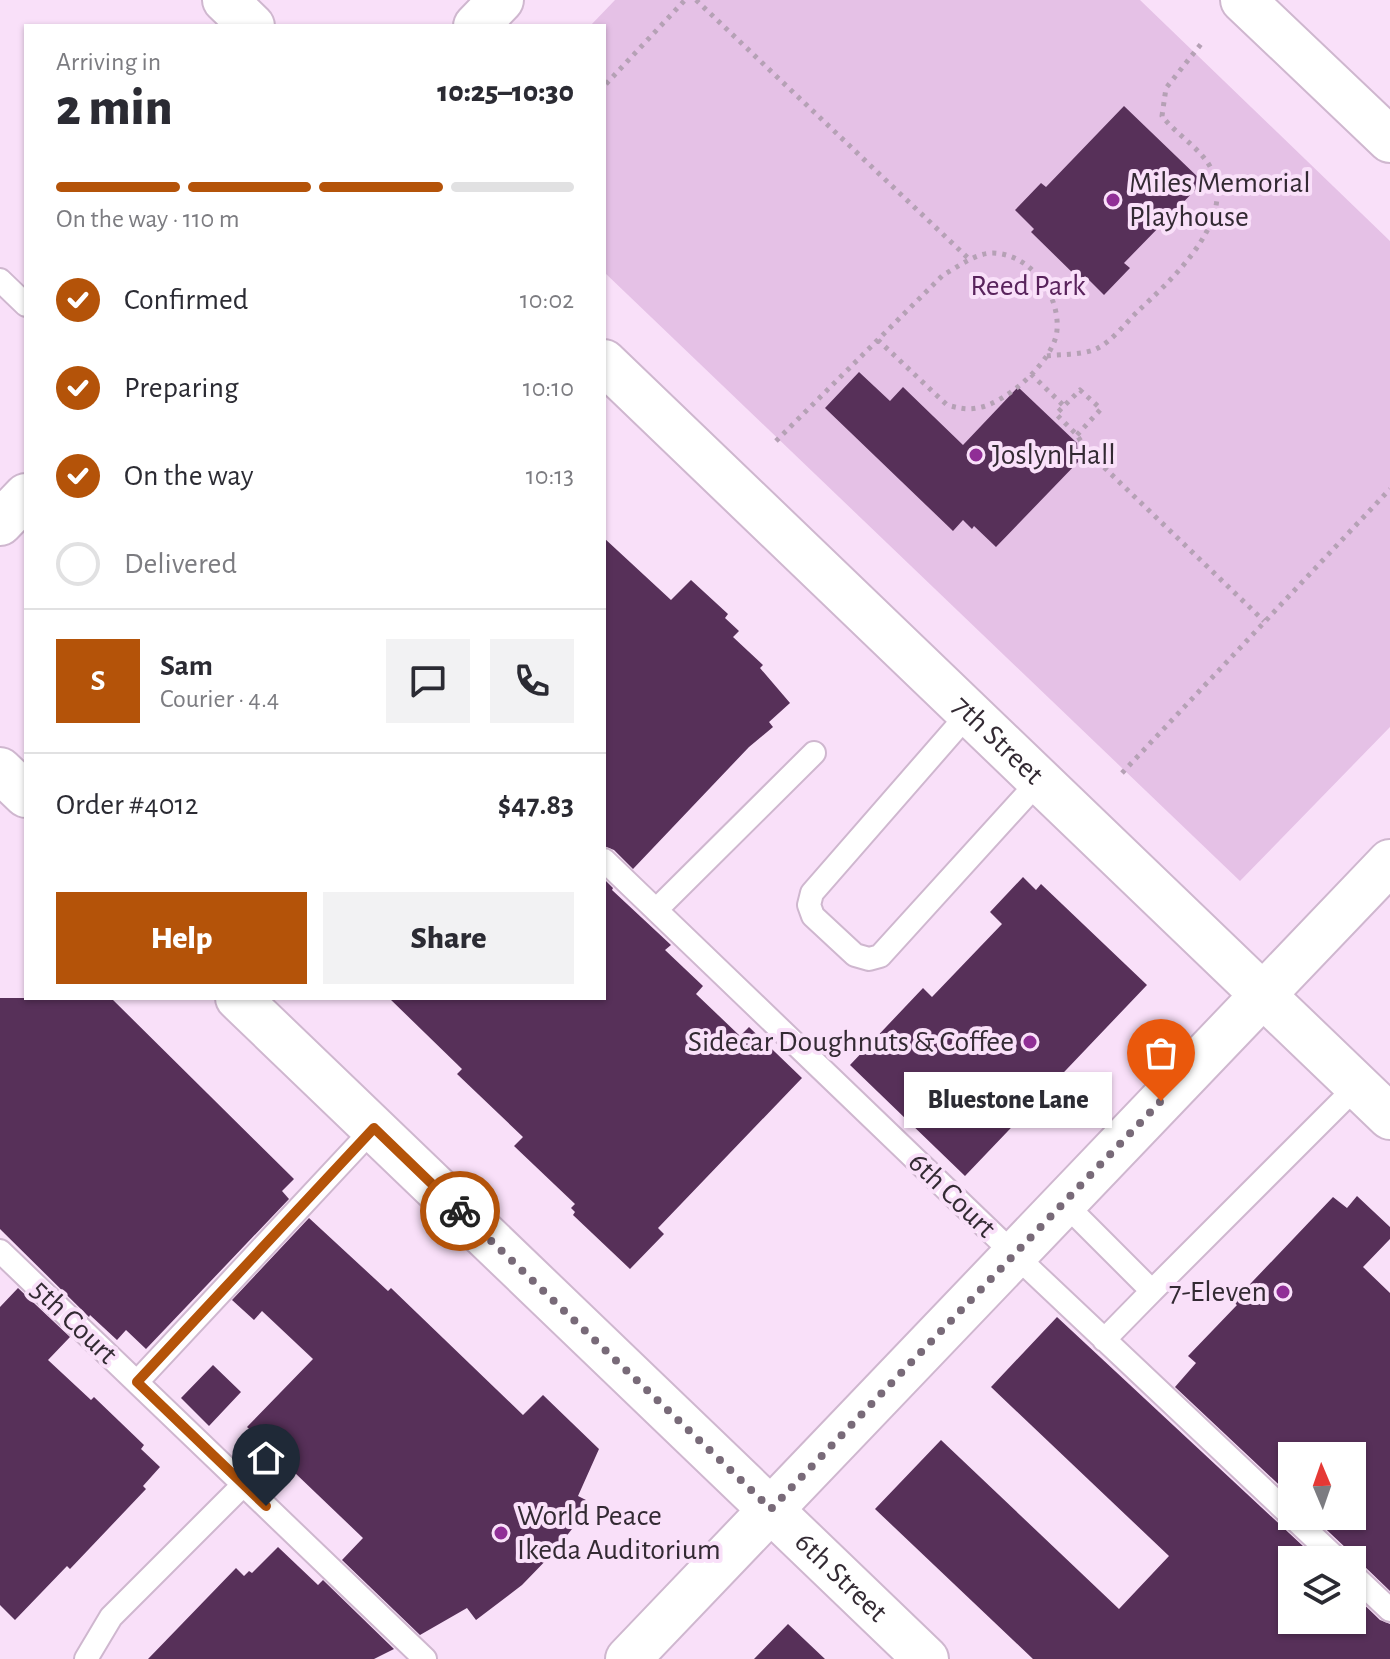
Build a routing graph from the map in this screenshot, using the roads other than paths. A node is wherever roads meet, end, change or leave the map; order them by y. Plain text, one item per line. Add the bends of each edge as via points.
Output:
1 (225, 0) edge
2 (501, 0) edge
3 (1243, 0) edge
4 (250, 24) edge
5 (478, 24) edge
6 (1390, 140) edge
7 (0, 280) edge
8 (24, 303) edge
9 (606, 364) edge
10 (24, 498) edge
11 (0, 523) edge
12 (969, 713) junction
13 (814, 753) dead end
14 (0, 770) edge
15 (1040, 780) junction
16 (24, 793) edge
17 (606, 862) edge
18 (1390, 862) edge
19 (656, 910) junction
20 (1263, 994) junction
21 (240, 1000) edge
22 (1357, 1086) junction
23 (1390, 1117) edge
24 (374, 1128) junction
25 (1064, 1203) junction
26 (0, 1251) edge
27 (1015, 1255) junction
28 (1152, 1291) junction
29 (1104, 1340) junction
30 (137, 1382) junction
31 (244, 1484) junction
32 (771, 1509) junction
33 (1323, 1546) edge
34 (1366, 1587) edge
35 (1390, 1610) edge
36 (86, 1659) edge
37 (425, 1659) edge
38 (628, 1659) edge
39 (926, 1659) edge

1 - 4 street
2 - 5 street
3 - 6 street
7 - 8 lane
9 - 12 street, 7th Street
10 - 11 street
12 - 15 street, 7th Street
12 - 15 lane via 812,893 813,916 855,955 880,956
13 - 19 lane
14 - 16 street
15 - 20 street, 7th Street
17 - 19 lane, 6th Court
18 - 20 street
19 - 27 lane, 6th Court
20 - 22 street, 7th Street
20 - 25 street
21 - 24 street, 6th Street
22 - 23 street, 7th Street
22 - 28 lane
24 - 30 lane
24 - 32 street, 6th Street
25 - 27 street
25 - 28 lane
26 - 30 lane, 5th Court
27 - 29 lane, 6th Court
27 - 32 street
28 - 29 lane
29 - 33 lane, 6th Court
30 - 31 lane, 5th Court
31 - 36 lane via 111,1617
31 - 37 lane, 5th Court
32 - 38 street
32 - 39 street, 6th Street
34 - 35 lane

